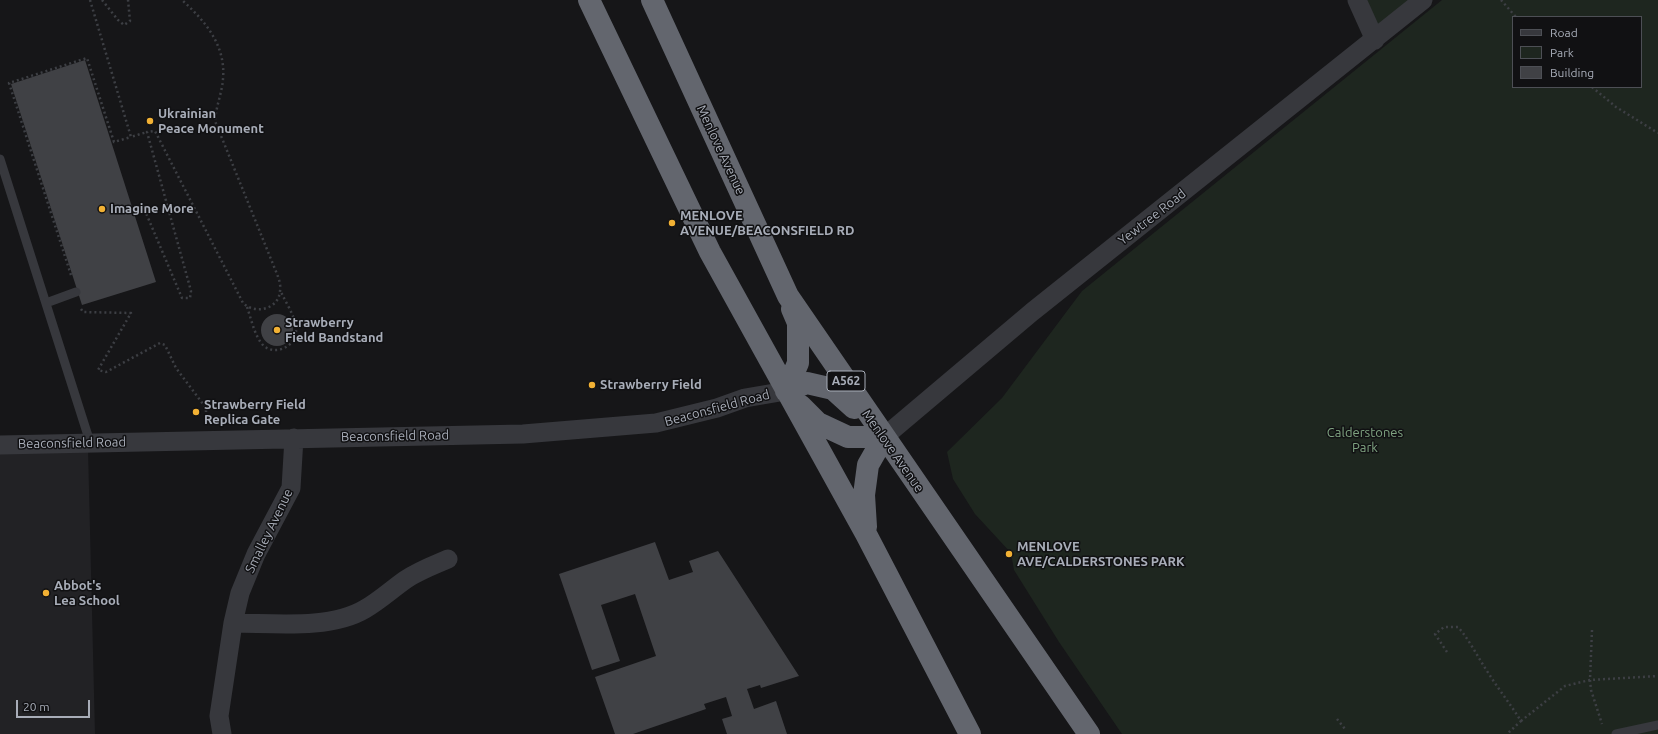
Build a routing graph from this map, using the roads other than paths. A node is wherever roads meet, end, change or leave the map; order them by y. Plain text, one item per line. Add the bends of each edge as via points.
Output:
1 (589, 0) edge
2 (652, 0) edge
3 (1357, 0) edge
4 (1423, 0) edge
5 (1375, 40) junction
6 (0, 159) edge
7 (76, 292) road end
8 (788, 296) junction
9 (46, 303) junction
10 (786, 391) junction
11 (884, 437) junction
12 (294, 438) junction
13 (90, 442) junction
14 (0, 445) edge
15 (866, 534) junction
16 (448, 559) dead end
17 (233, 623) junction
18 (1658, 725) edge
19 (222, 734) edge
20 (970, 734) edge
21 (1089, 734) edge
22 (1616, 734) edge

1 - 10 highway via 710,252
2 - 8 highway, Menlove Avenue / A562
3 - 5 street
4 - 5 street, Yewtree Road
5 - 11 street, Yewtree Road via 1032,312
6 - 9 lane
7 - 9 lane
8 - 10 highway via 798,324 798,363
8 - 11 highway, Menlove Avenue / A562
9 - 13 lane
10 - 11 highway via 824,426 848,437
10 - 11 highway via 807,383 833,389
10 - 12 street, Beaconsfield Road via 745,398 717,408 656,423 523,434
10 - 15 highway
11 - 15 highway via 868,464 864,495
11 - 21 highway, Menlove Avenue / A562
12 - 13 street, Beaconsfield Road
12 - 17 street, Smalley Avenue via 291,488 256,554 240,593
13 - 14 street, Beaconsfield Road
15 - 20 highway
16 - 17 street via 406,580 365,610 351,616 313,623
17 - 19 street, Smalley Avenue via 219,716
18 - 22 lane

